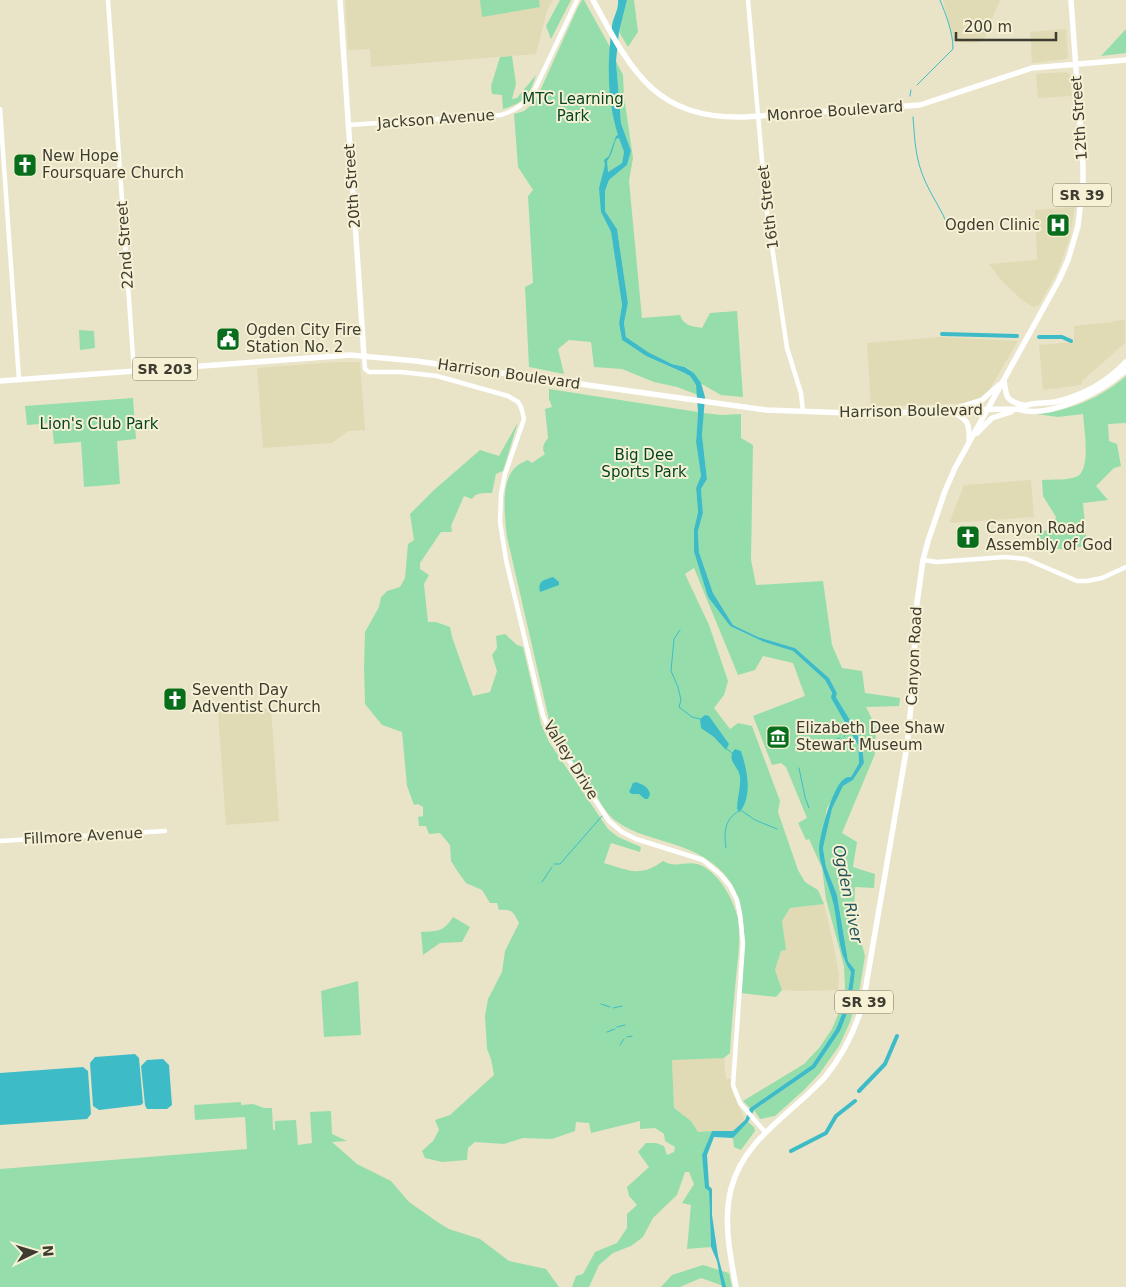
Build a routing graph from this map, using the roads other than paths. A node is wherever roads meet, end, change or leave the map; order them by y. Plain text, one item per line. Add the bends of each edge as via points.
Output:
1 (108, 0) edge
2 (340, 0) edge
3 (577, 0) edge
4 (593, 0) edge
5 (748, 0) edge
6 (1071, 0) edge
7 (1126, 60) edge
8 (1075, 64) junction
9 (0, 109) edge
10 (758, 116) junction
11 (348, 125) junction
12 (1038, 317) joint
13 (364, 356) junction
14 (1126, 362) edge
15 (1126, 370) edge
16 (134, 371) junction
17 (366, 371) joint
18 (19, 380) junction
19 (1004, 380) junction
20 (0, 381) edge
21 (1021, 408) junction
22 (948, 410) junction
23 (987, 410) junction
24 (803, 412) junction
25 (969, 442) junction
26 (923, 560) junction
27 (1126, 567) edge
28 (165, 831) dead end
29 (0, 841) edge
30 (765, 1132) junction
31 (736, 1287) edge

1 - 16 street, 22nd Street
2 - 11 main road, 20th Street
3 - 11 street, Jackson Avenue via 535,89 519,107 501,115
4 - 10 main road, Monroe Boulevard via 623,52 657,93 698,113 719,117
5 - 10 street, 16th Street
6 - 8 main road, 12th Street / SR 39
7 - 8 main road, Monroe Boulevard
8 - 10 main road, Monroe Boulevard via 1027,69 920,105
8 - 12 main road, 12th Street / SR 39 via 1083,174 1078,226 1062,274
9 - 18 street
10 - 24 street, 16th Street via 766,206 787,348 801,392
11 - 13 main road, 20th Street
12 - 19 main road, Canyon Road / SR 39
13 - 16 main road, Harrison Boulevard / SR 203
13 - 17 street, 20th Street
13 - 24 main road, Harrison Boulevard / SR 203 via 711,403
14 - 21 main road, Harrison Boulevard via 1082,393
15 - 21 main road, Harrison Boulevard via 1104,387 1074,402 1045,409
16 - 18 main road, Harrison Boulevard / SR 203
17 - 30 street, Valley Drive via 436,376 508,396 522,407 524,422 505,474 500,522 543,715 549,730 609,821 636,839 703,860 730,886 737,900 743,943 733,1084 745,1110
18 - 20 main road, Harrison Boulevard / SR 203
19 - 21 main road via 1009,400
19 - 22 main road via 982,400
19 - 23 main road, Canyon Road / SR 39
21 - 23 main road, Harrison Boulevard
21 - 25 main road via 996,416
22 - 23 main road, Harrison Boulevard / SR 203
22 - 24 main road, Harrison Boulevard / SR 203 via 877,414
22 - 25 main road via 967,420
23 - 25 main road, Canyon Road / SR 39
25 - 26 main road, Canyon Road / SR 39 via 945,492
26 - 27 street via 1026,559 1077,581 1102,578
26 - 30 main road, Canyon Road / SR 39 via 916,610 907,746 863,1003 854,1032 835,1064 811,1091
28 - 29 street, Fillmore Avenue
30 - 31 main road, SR 39 via 742,1160 730,1196 728,1228

